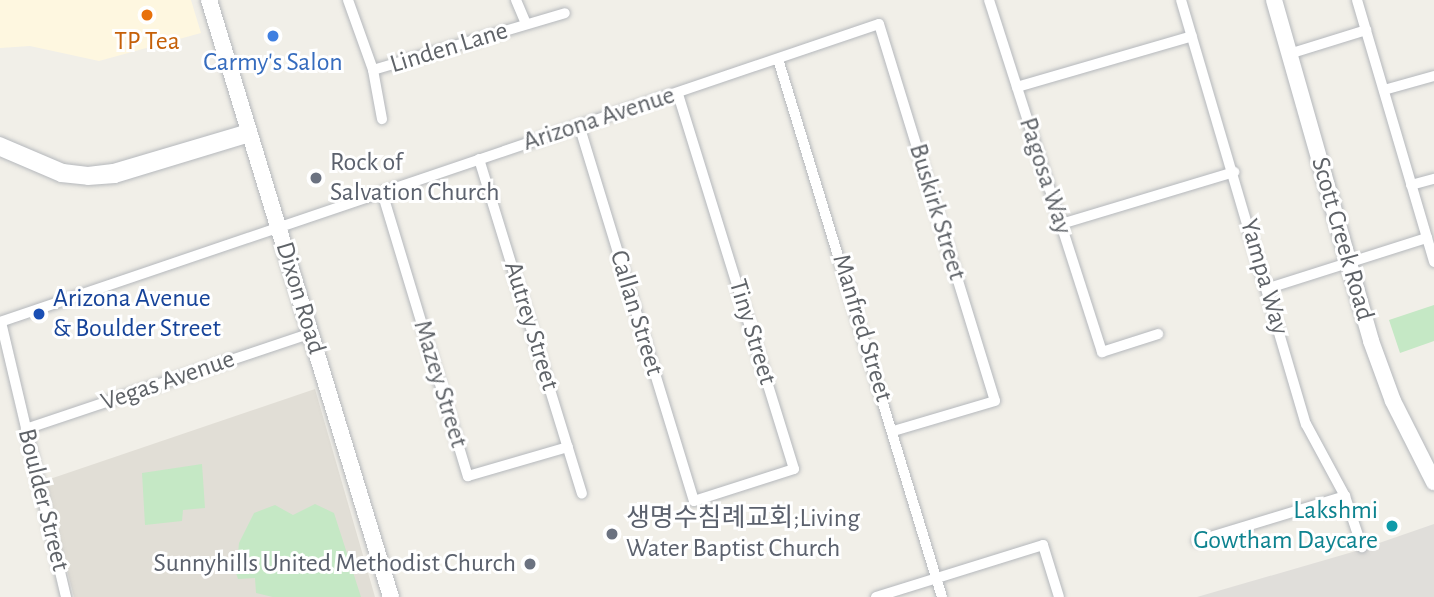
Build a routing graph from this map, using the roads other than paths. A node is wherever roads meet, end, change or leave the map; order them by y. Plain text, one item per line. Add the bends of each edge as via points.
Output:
1 (209, 0) edge
2 (348, 0) edge
3 (516, 0) edge
4 (989, 0) edge
5 (1181, 0) edge
6 (1274, 0) edge
7 (1357, 0) edge
8 (565, 13) dead end
9 (526, 24) junction
10 (879, 24) joint
11 (1366, 30) junction
12 (1192, 36) junction
13 (1289, 54) junction
14 (778, 59) junction
15 (373, 71) junction
16 (1434, 75) edge
17 (1017, 87) junction
18 (1384, 90) junction
19 (678, 94) junction
20 (382, 119) dead end
21 (579, 125) junction
22 (249, 133) junction
23 (0, 142) edge
24 (0, 151) edge
25 (479, 159) junction
26 (1234, 172) junction
27 (1434, 178) edge
28 (1411, 185) junction
29 (382, 192) junction
30 (1061, 224) junction
31 (278, 225) junction
32 (1427, 238) junction
33 (1349, 262) junction
34 (1434, 262) edge
35 (1269, 288) junction
36 (0, 322) edge
37 (311, 333) junction
38 (1158, 334) dead end
39 (26, 429) junction
40 (894, 431) junction
41 (568, 447) junction
42 (1432, 476) edge
43 (582, 494) dead end
44 (1345, 495) junction
45 (694, 501) joint
46 (1196, 541) dead end
47 (1362, 547) dead end
48 (936, 576) junction
49 (66, 597) edge
50 (391, 597) edge
51 (876, 597) edge
52 (942, 597) edge
53 (1059, 597) edge

1 - 22 street, Dixon Road
2 - 15 street
3 - 9 street
4 - 17 street, Pagosa Way
5 - 12 street, Yampa Way
6 - 13 street, Scott Creek Road
7 - 11 street
8 - 9 street, Linden Lane
9 - 15 street, Linden Lane
10 - 14 street, Arizona Avenue
10 - 40 street, Buskirk Street via 995,401
11 - 13 street
11 - 18 street
12 - 17 street
12 - 26 street, Yampa Way
13 - 33 street, Scott Creek Road
14 - 19 street, Arizona Avenue
14 - 40 street, Manfred Street
15 - 20 street
16 - 18 street
17 - 30 street, Pagosa Way
18 - 28 street
19 - 21 street, Arizona Avenue
19 - 45 street, Tiny Street via 794,469
21 - 25 street, Arizona Avenue
21 - 45 street, Callan Street
22 - 23 street via 88,172 63,169
22 - 24 street via 115,178 88,180 61,177
22 - 31 street, Dixon Road
25 - 29 street, Arizona Avenue
25 - 41 street, Autrey Street
26 - 30 street
26 - 35 street, Yampa Way
27 - 28 street
28 - 32 street
29 - 31 street, Arizona Avenue
29 - 41 street, Mazey Street via 468,476
30 - 38 street, Pagosa Way via 1102,352
31 - 36 street, Arizona Avenue
31 - 37 street, Dixon Road
32 - 33 street
32 - 34 street
33 - 35 street
33 - 42 street, Scott Creek Road via 1393,401
35 - 44 street, Yampa Way via 1306,424
36 - 39 street, Boulder Street
37 - 39 street, Vegas Avenue
37 - 50 street, Dixon Road
39 - 49 street, Boulder Street
40 - 48 street, Manfred Street
41 - 43 street, Autrey Street
44 - 46 street
44 - 47 street, Yampa Way
48 - 51 street
48 - 52 street, Manfred Street
48 - 53 street via 1043,544

